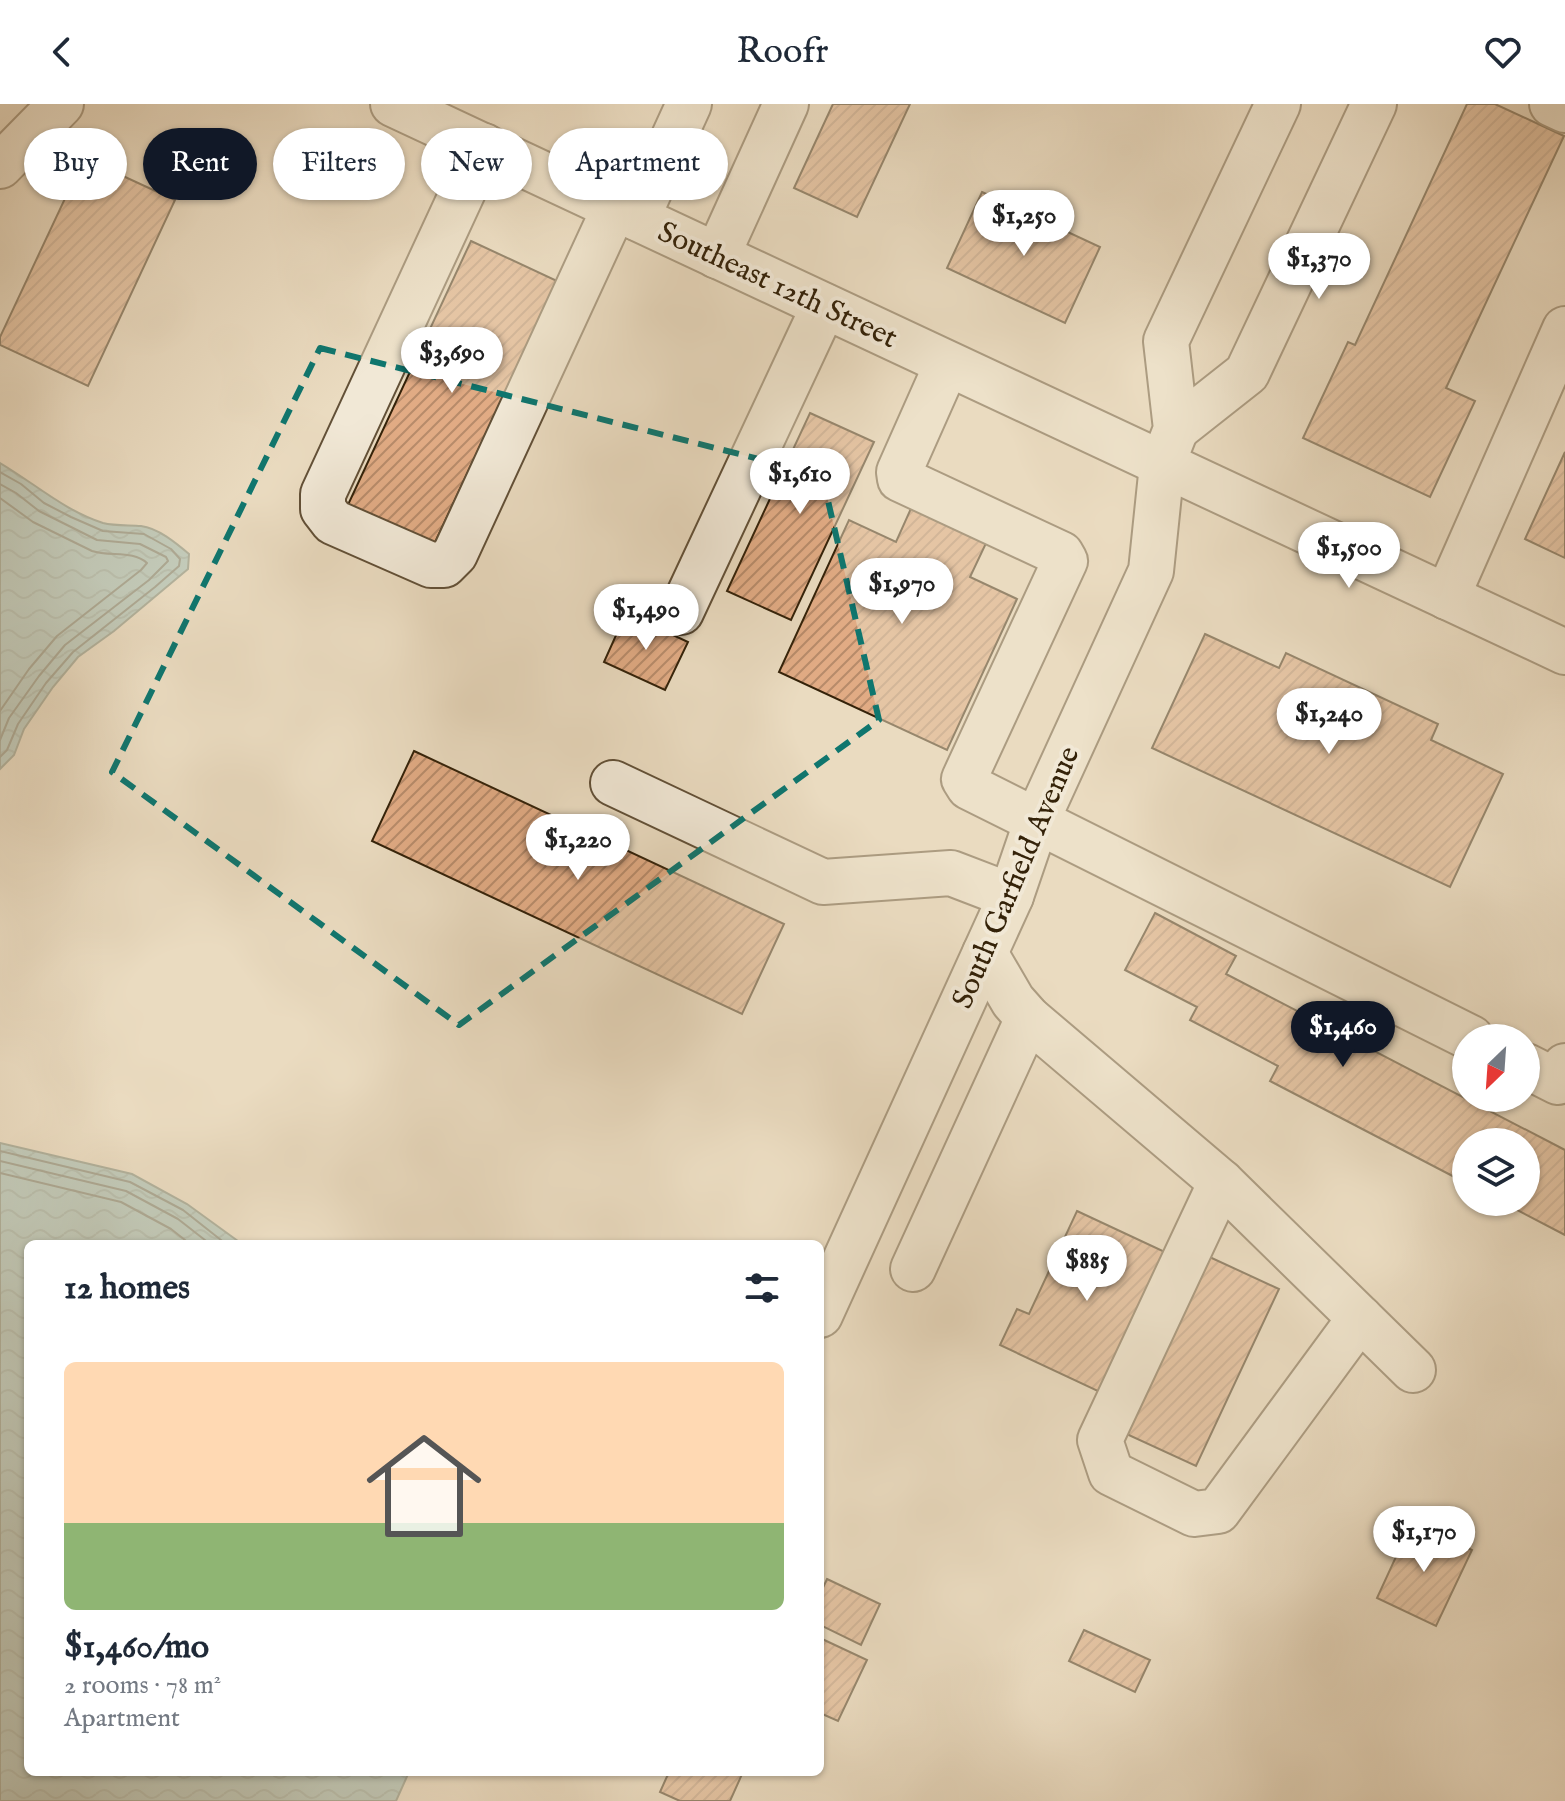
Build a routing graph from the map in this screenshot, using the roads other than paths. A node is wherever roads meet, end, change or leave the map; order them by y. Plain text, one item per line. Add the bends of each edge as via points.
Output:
1 (61, 104) edge
2 (689, 104) edge
3 (786, 104) edge
4 (1278, 104) edge
5 (1374, 104) edge
6 (1552, 104) edge
7 (407, 107) edge
8 (1565, 110) edge
9 (448, 128) edge
10 (0, 166) edge
11 (532, 168) edge
12 (459, 200) edge
13 (626, 212) junction
14 (717, 256) junction
15 (824, 306) junction
16 (1565, 329) edge
17 (947, 364) junction
18 (1169, 447) junction
19 (1447, 597) junction
20 (681, 612) dead end
21 (1565, 652) edge
22 (613, 783) dead end
23 (1037, 820) junction
24 (1011, 896) junction
25 (985, 953) junction
26 (1028, 1018) junction
27 (1452, 1028) edge
28 (1221, 1182) junction
29 (913, 1269) dead end
30 (824, 1306) edge
31 (1360, 1318) junction
32 (1413, 1370) dead end

1 - 10 street
2 - 13 street
3 - 14 street
4 - 18 street, South Garfield Avenue via 1166,341
5 - 18 street via 1247,373
6 - 8 street
7 - 9 street, Southeast 12th Street
11 - 13 street, Southeast 12th Street
12 - 13 street via 323,494 323,509 333,522 431,565 444,565 455,554
13 - 14 street, Southeast 12th Street
14 - 15 street, Southeast 12th Street
15 - 17 street, Southeast 12th Street
15 - 20 street
16 - 19 street
17 - 18 street, Southeast 12th Street
17 - 23 street via 900,479 1061,554 1065,561 964,779 969,787
18 - 19 street, Southeast 12th Street
18 - 23 street, South Garfield Avenue via 1151,571
19 - 21 street, Southeast 12th Street
22 - 24 street via 823,882 951,873
23 - 24 street, South Garfield Avenue
23 - 27 street
24 - 25 street, South Garfield Avenue
25 - 26 street
25 - 30 street, South Garfield Avenue
26 - 28 street
26 - 29 street
28 - 31 street
28 - 31 street via 1100,1440 1111,1473 1194,1514 1218,1511
31 - 32 street

